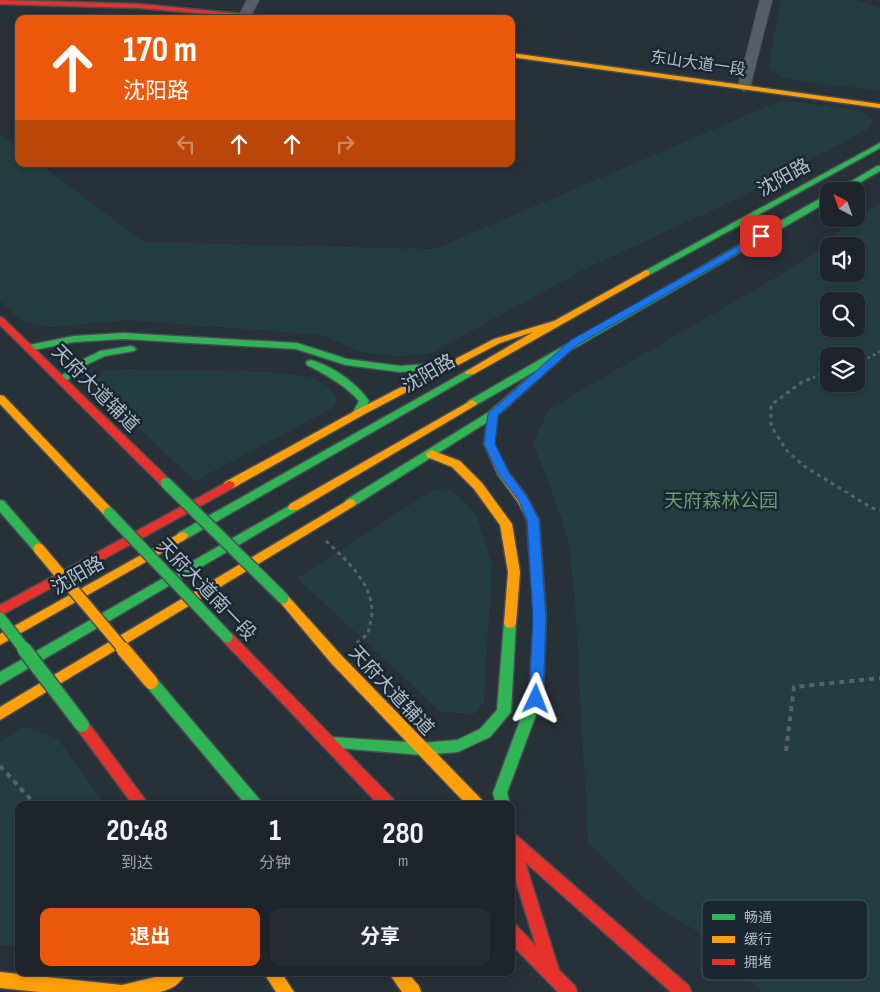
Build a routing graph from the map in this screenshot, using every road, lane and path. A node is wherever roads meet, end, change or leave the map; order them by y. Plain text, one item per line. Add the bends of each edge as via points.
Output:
1 (253, 0) edge
2 (766, 0) edge
3 (33, 1) edge
4 (0, 2) edge
5 (0, 7) edge
6 (177, 15) edge
7 (234, 15) edge
8 (246, 15) edge
9 (515, 48) edge
10 (515, 55) edge
11 (745, 83) junction
12 (880, 96) edge
13 (880, 106) edge
14 (880, 145) edge
15 (880, 168) edge
16 (855, 182) edge
17 (820, 202) edge
18 (0, 320) edge
19 (558, 321) junction
20 (574, 343) junction
21 (29, 348) junction
22 (144, 349) dead end
23 (880, 350) edge
24 (865, 359) edge
25 (302, 362) dead end
26 (449, 366) junction
27 (820, 375) edge
28 (61, 380) junction
29 (0, 398) edge
30 (356, 414) junction
31 (493, 414) junction
32 (431, 454) junction
33 (0, 504) edge
34 (880, 510) edge
35 (325, 540) dead end
36 (0, 612) edge
37 (0, 618) edge
38 (368, 634) dead end
39 (0, 640) edge
40 (880, 678) edge
41 (0, 679) edge
42 (0, 714) edge
43 (330, 743) junction
44 (422, 749) junction
45 (786, 751) dead end
46 (0, 766) edge
47 (32, 801) edge
48 (139, 801) edge
49 (252, 801) edge
50 (385, 801) edge
51 (473, 801) edge
52 (502, 801) edge
53 (515, 845) edge
54 (515, 854) edge
55 (515, 936) edge
56 (174, 976) edge
57 (274, 976) edge
58 (399, 976) edge
59 (553, 976) junction
60 (0, 980) edge
61 (119, 992) edge
62 (126, 992) edge
63 (286, 992) edge
64 (413, 992) edge
65 (569, 992) edge
66 (683, 992) edge

1 - 8 street
2 - 11 street
3 - 4 main road
3 - 7 main road
5 - 6 main road via 122,10
9 - 11 main road, 东山大道一段
10 - 11 main road, 东山大道一段
11 - 12 main road, 东山大道一段
11 - 13 main road, 东山大道一段
14 - 19 main road, 沈阳路
15 - 16 main road
17 - 20 main road, 沈阳路
18 - 21 main road, 天府大道辅道
19 - 26 main road via 498,341
19 - 39 main road, 沈阳路
20 - 31 main road
20 - 41 main road, 沈阳路
21 - 26 main road via 74,339 123,336 297,346 346,362 400,369
21 - 28 main road, 天府大道辅道
22 - 28 main road via 103,353
23 - 24 path
25 - 30 main road via 334,375 356,390 364,401
26 - 30 main road
27 - 34 path via 802,382 771,405 771,426 787,451 804,466
28 - 44 main road, 天府大道辅道, bridge via 283,598
29 - 43 main road, 天府大道南一段, bridge
30 - 36 main road
31 - 32 main road
31 - 52 main road via 489,444 504,475 533,520 540,618 536,699 500,793
32 - 42 main road
32 - 44 main road via 456,464 478,486 506,524 514,572 504,712 485,733 458,746
33 - 49 main road, bridge
35 - 38 path via 366,585 372,610
37 - 48 main road, bridge
40 - 45 path via 794,687
43 - 44 main road
43 - 50 main road, 天府大道南一段
44 - 51 main road, 天府大道辅道
46 - 47 path
53 - 66 main road
54 - 59 main road
55 - 59 main road
56 - 62 main road via 168,982
57 - 63 main road
58 - 64 main road
59 - 65 main road
60 - 61 main road

